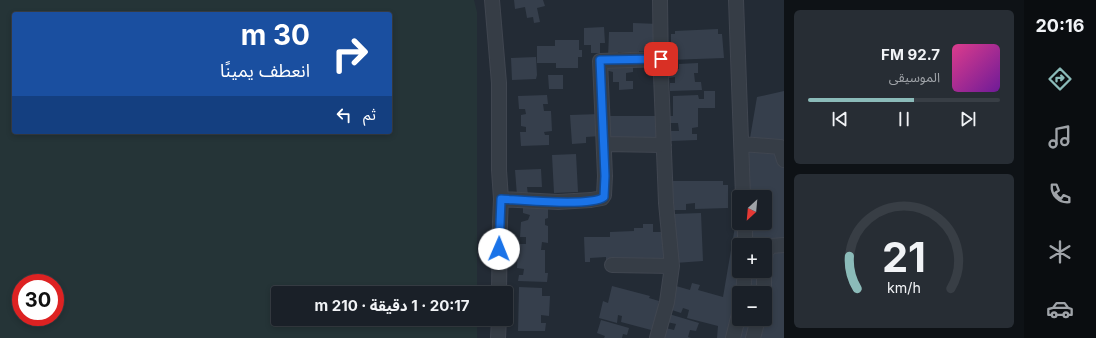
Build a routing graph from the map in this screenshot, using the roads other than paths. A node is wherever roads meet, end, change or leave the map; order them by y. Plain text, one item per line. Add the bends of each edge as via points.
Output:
1 (492, 0) edge
2 (660, 0) edge
3 (736, 0) edge
4 (661, 59) junction
5 (604, 144) junction
6 (742, 144) junction
7 (664, 145) junction
8 (783, 151) edge
9 (743, 190) edge
10 (501, 199) junction
11 (784, 245) edge
12 (772, 246) edge
13 (612, 264) dead end
14 (672, 266) junction
15 (499, 286) edge
16 (499, 326) edge
17 (736, 326) edge
18 (757, 326) edge
19 (498, 338) edge
20 (657, 338) edge
21 (733, 338) edge
22 (754, 338) edge

1 - 10 street via 499,83
2 - 4 street
3 - 6 street
4 - 5 street via 600,60
4 - 7 street
5 - 7 street
5 - 10 street via 605,176 602,198 558,202
6 - 8 street
6 - 9 street
7 - 14 street
10 - 15 street
11 - 12 street
13 - 14 street
14 - 20 street via 667,302
16 - 19 street
17 - 21 street
18 - 22 street

